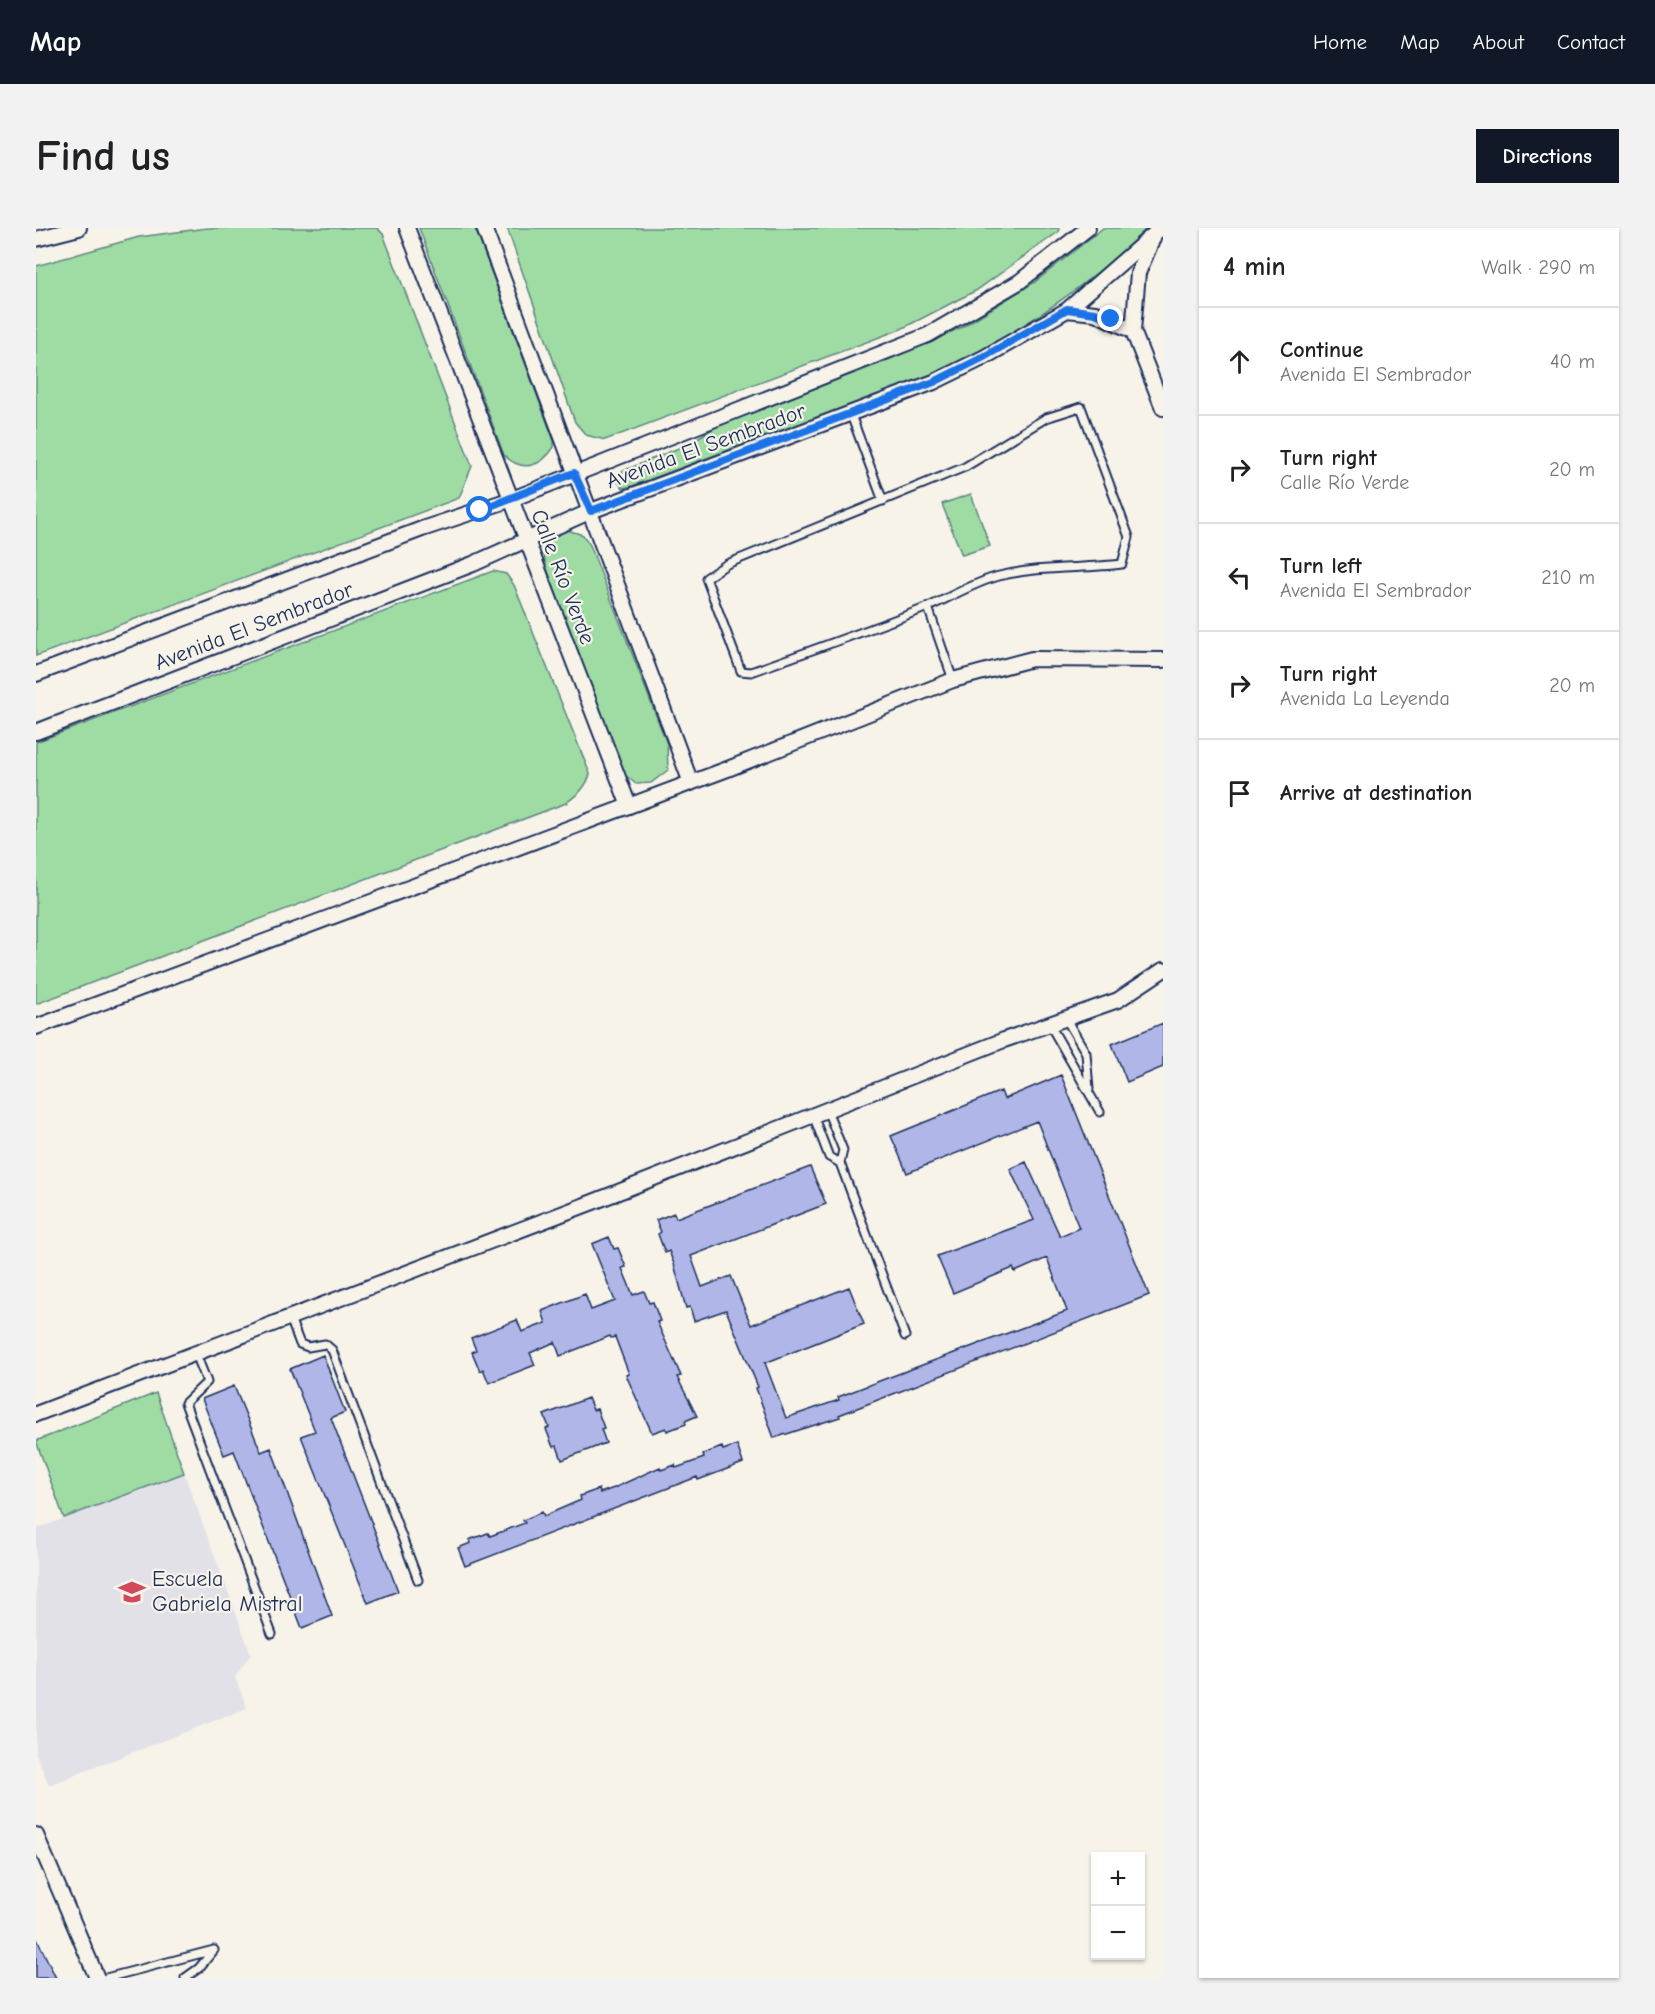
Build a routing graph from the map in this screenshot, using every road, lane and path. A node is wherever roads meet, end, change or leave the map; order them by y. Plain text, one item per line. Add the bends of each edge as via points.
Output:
1 (79, 228) edge
2 (407, 228) edge
3 (484, 228) edge
4 (1088, 228) edge
5 (1158, 231) edge
6 (36, 239) edge
7 (1067, 309) junction
8 (1133, 331) junction
9 (1163, 408) edge
10 (851, 415) junction
11 (574, 473) junction
12 (512, 499) junction
13 (883, 501) junction
14 (591, 511) junction
15 (526, 541) junction
16 (928, 607) junction
17 (1163, 660) edge
18 (36, 674) edge
19 (953, 680) junction
20 (36, 732) edge
21 (691, 783) junction
22 (629, 806) junction
23 (1163, 970) edge
24 (1066, 1019) junction
25 (1050, 1025) junction
26 (36, 1027) edge
27 (1089, 1089) junction
28 (827, 1110) junction
29 (1100, 1112) dead end
30 (813, 1115) junction
31 (840, 1163) junction
32 (290, 1318) junction
33 (905, 1336) dead end
34 (196, 1354) junction
35 (36, 1414) edge
36 (418, 1580) dead end
37 (272, 1634) dead end
38 (36, 1835) edge
39 (97, 1978) edge
40 (106, 1978) edge
41 (185, 1978) edge

1 - 6 street
2 - 12 street, Calle Río Verde
3 - 11 street
4 - 11 street, Avenida El Sembrador via 1019,282 928,335
5 - 7 street, Avenida El Sembrador
5 - 8 street via 1138,273
7 - 8 street via 1095,313
7 - 10 street, Avenida El Sembrador via 934,382
8 - 9 street
10 - 13 lane
10 - 14 street, Avenida El Sembrador
11 - 12 street, Avenida El Sembrador
11 - 14 street
12 - 15 street, Calle Río Verde
12 - 18 street, Avenida El Sembrador
13 - 16 lane via 727,564 706,578 741,671 751,672
13 - 16 lane via 965,467 1046,418 1081,408 1129,537 1122,564 1042,568 996,576
14 - 15 street, Avenida El Sembrador
14 - 21 street
15 - 20 street, Avenida El Sembrador
15 - 22 street, Calle Río Verde
16 - 19 lane
17 - 19 street via 1032,659
19 - 21 street
21 - 22 street
22 - 26 street
23 - 24 street via 1119,1000
24 - 25 street
24 - 27 lane via 1086,1053
25 - 27 lane
25 - 28 street
27 - 29 lane
28 - 30 street
28 - 31 lane via 843,1150
30 - 31 lane via 829,1157
30 - 32 street
31 - 33 lane
32 - 34 street
32 - 36 lane via 300,1344 325,1344 332,1350
34 - 35 street
34 - 37 lane via 207,1382 185,1403
38 - 39 street
40 - 41 lane via 214,1950

